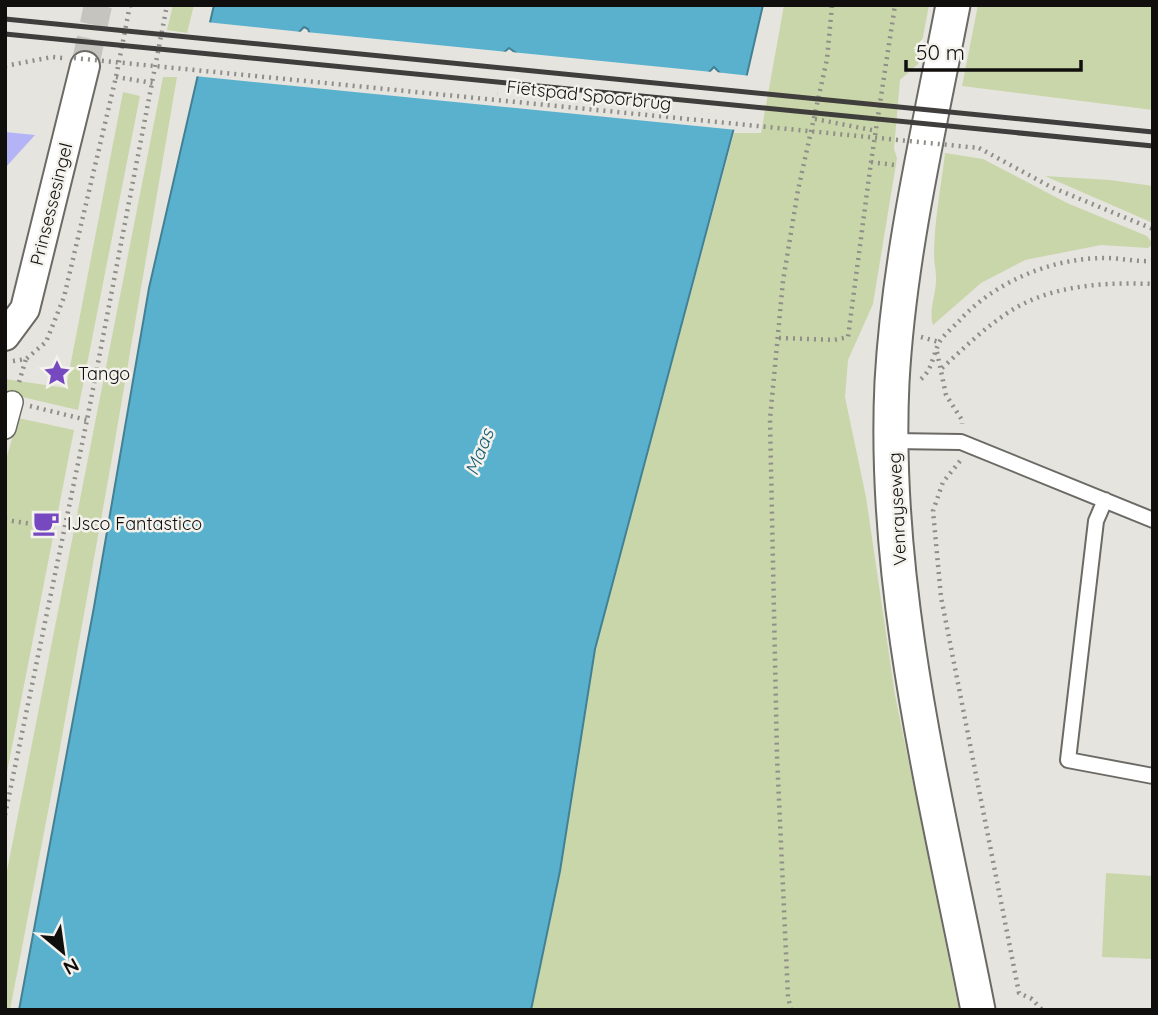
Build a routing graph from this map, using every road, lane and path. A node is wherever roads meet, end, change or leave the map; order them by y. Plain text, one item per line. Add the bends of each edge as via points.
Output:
1 (130, 5) edge
2 (167, 5) edge
3 (832, 5) edge
4 (895, 5) edge
5 (953, 5) edge
6 (79, 62) junction
7 (5, 66) edge
8 (116, 78) junction
9 (153, 83) junction
10 (815, 119) junction
11 (877, 131) junction
12 (1153, 229) edge
13 (1153, 261) edge
14 (1153, 284) edge
15 (5, 336) edge
16 (779, 338) junction
17 (937, 352) junction
18 (26, 359) dead end
19 (942, 368) junction
20 (892, 381) junction
21 (12, 402) joint
22 (87, 419) junction
23 (5, 428) edge
24 (893, 441) junction
25 (961, 442) junction
26 (1105, 500) junction
27 (5, 520) edge
28 (1153, 520) edge
29 (39, 524) dead end
30 (1153, 776) edge
31 (5, 815) edge
32 (791, 1010) edge
33 (978, 1010) edge
34 (1042, 1010) edge

1 - 8 path
2 - 9 path
3 - 10 path
4 - 11 path
5 - 20 street, Venrayseweg via 904,265
6 - 7 path, Fietspad Spoorbrug via 52,57
6 - 12 path, Fietspad Spoorbrug, bridge via 979,148 1051,187
6 - 15 street, Prinsessesingel via 25,309
8 - 9 path
8 - 18 path via 64,298 47,342
9 - 22 path
10 - 11 path
10 - 16 path via 783,281
11 - 16 path via 848,337 834,341
13 - 17 path via 1082,260 1012,280 972,306 939,342
14 - 19 path via 1097,284 1032,300 1005,314
16 - 32 path via 770,419 772,587
17 - 19 path
17 - 20 path via 917,382
19 - 25 path via 946,395 962,420
20 - 24 street, Venrayseweg
21 - 22 path
21 - 23 street
22 - 31 path
24 - 25 lane
24 - 33 street, Venrayseweg via 894,505 910,666
25 - 26 lane
25 - 34 path via 960,462 943,482 933,511 941,597 1019,993
26 - 28 lane
26 - 30 lane via 1096,521 1068,760
27 - 29 path

